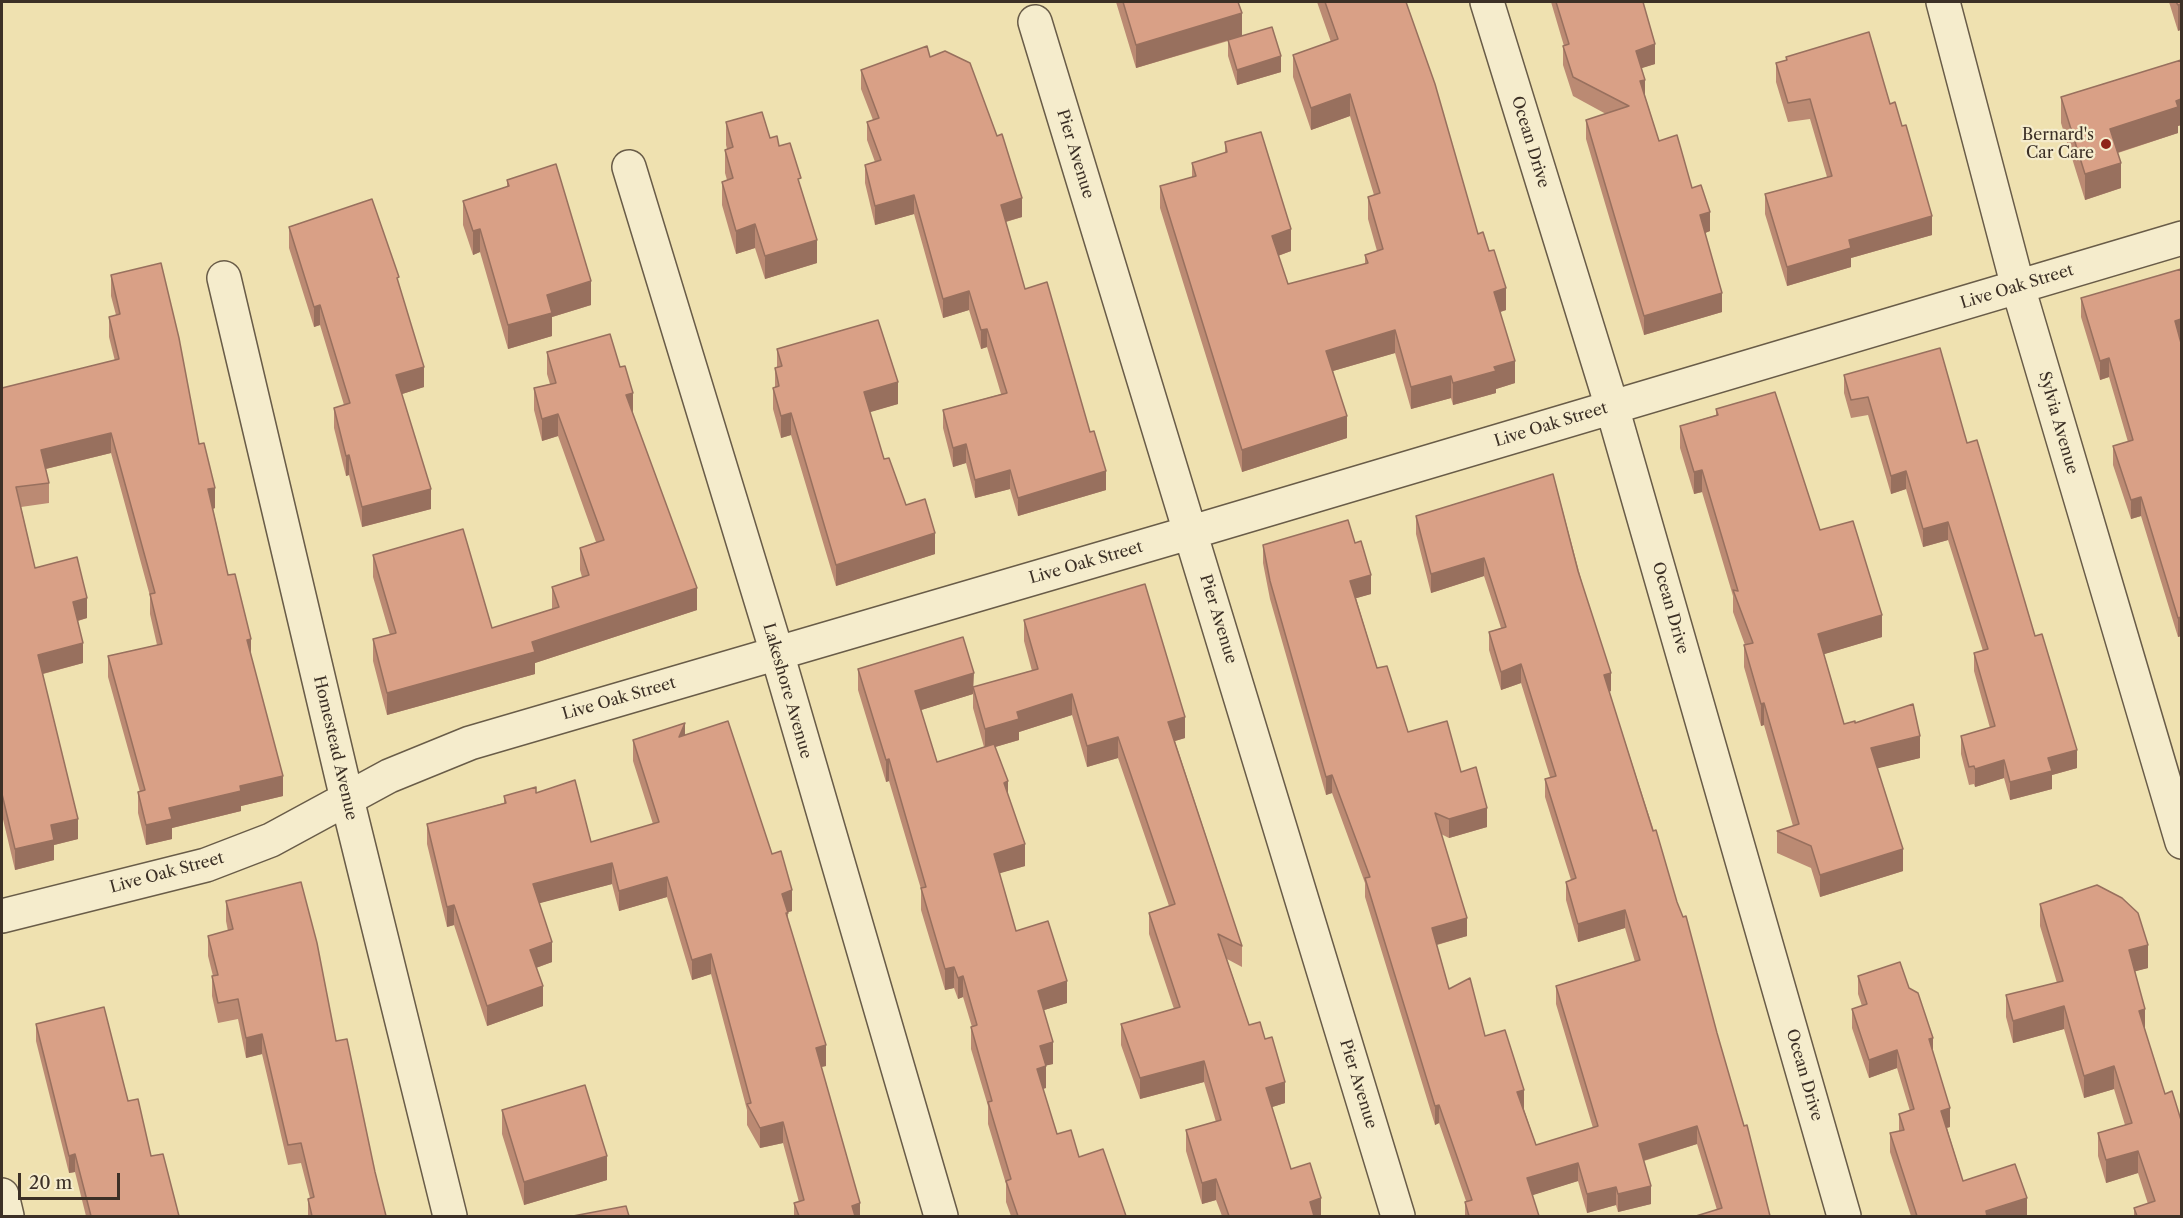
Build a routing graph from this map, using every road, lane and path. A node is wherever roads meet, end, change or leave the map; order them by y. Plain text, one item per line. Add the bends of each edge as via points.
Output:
1 (1487, 2) edge
2 (1943, 2) edge
3 (1035, 22) dead end
4 (628, 167) dead end
5 (2181, 238) edge
6 (224, 278) dead end
7 (2018, 287) junction
8 (1612, 407) junction
9 (1192, 532) junction
10 (777, 653) junction
11 (347, 799) junction
12 (2181, 842) edge
13 (2, 916) edge
14 (2, 1195) edge
15 (7, 1216) edge
16 (450, 1216) edge
17 (941, 1216) edge
18 (1398, 1216) edge
19 (1844, 1216) edge

1 - 8 street, Ocean Drive
2 - 7 street, Sylvia Avenue
3 - 9 street, Pier Avenue
4 - 10 street, Lakeshore Avenue
5 - 7 street, Live Oak Street
6 - 11 street, Homestead Avenue
7 - 8 street, Live Oak Street
7 - 12 street, Sylvia Avenue
8 - 9 street, Live Oak Street
8 - 19 street, Ocean Drive
9 - 10 street, Live Oak Street
9 - 18 street, Pier Avenue
10 - 11 street, Live Oak Street via 470,743 388,776
10 - 17 street, Lakeshore Avenue
11 - 13 street, Live Oak Street via 271,840 206,865
11 - 16 street, Homestead Avenue
14 - 15 street

